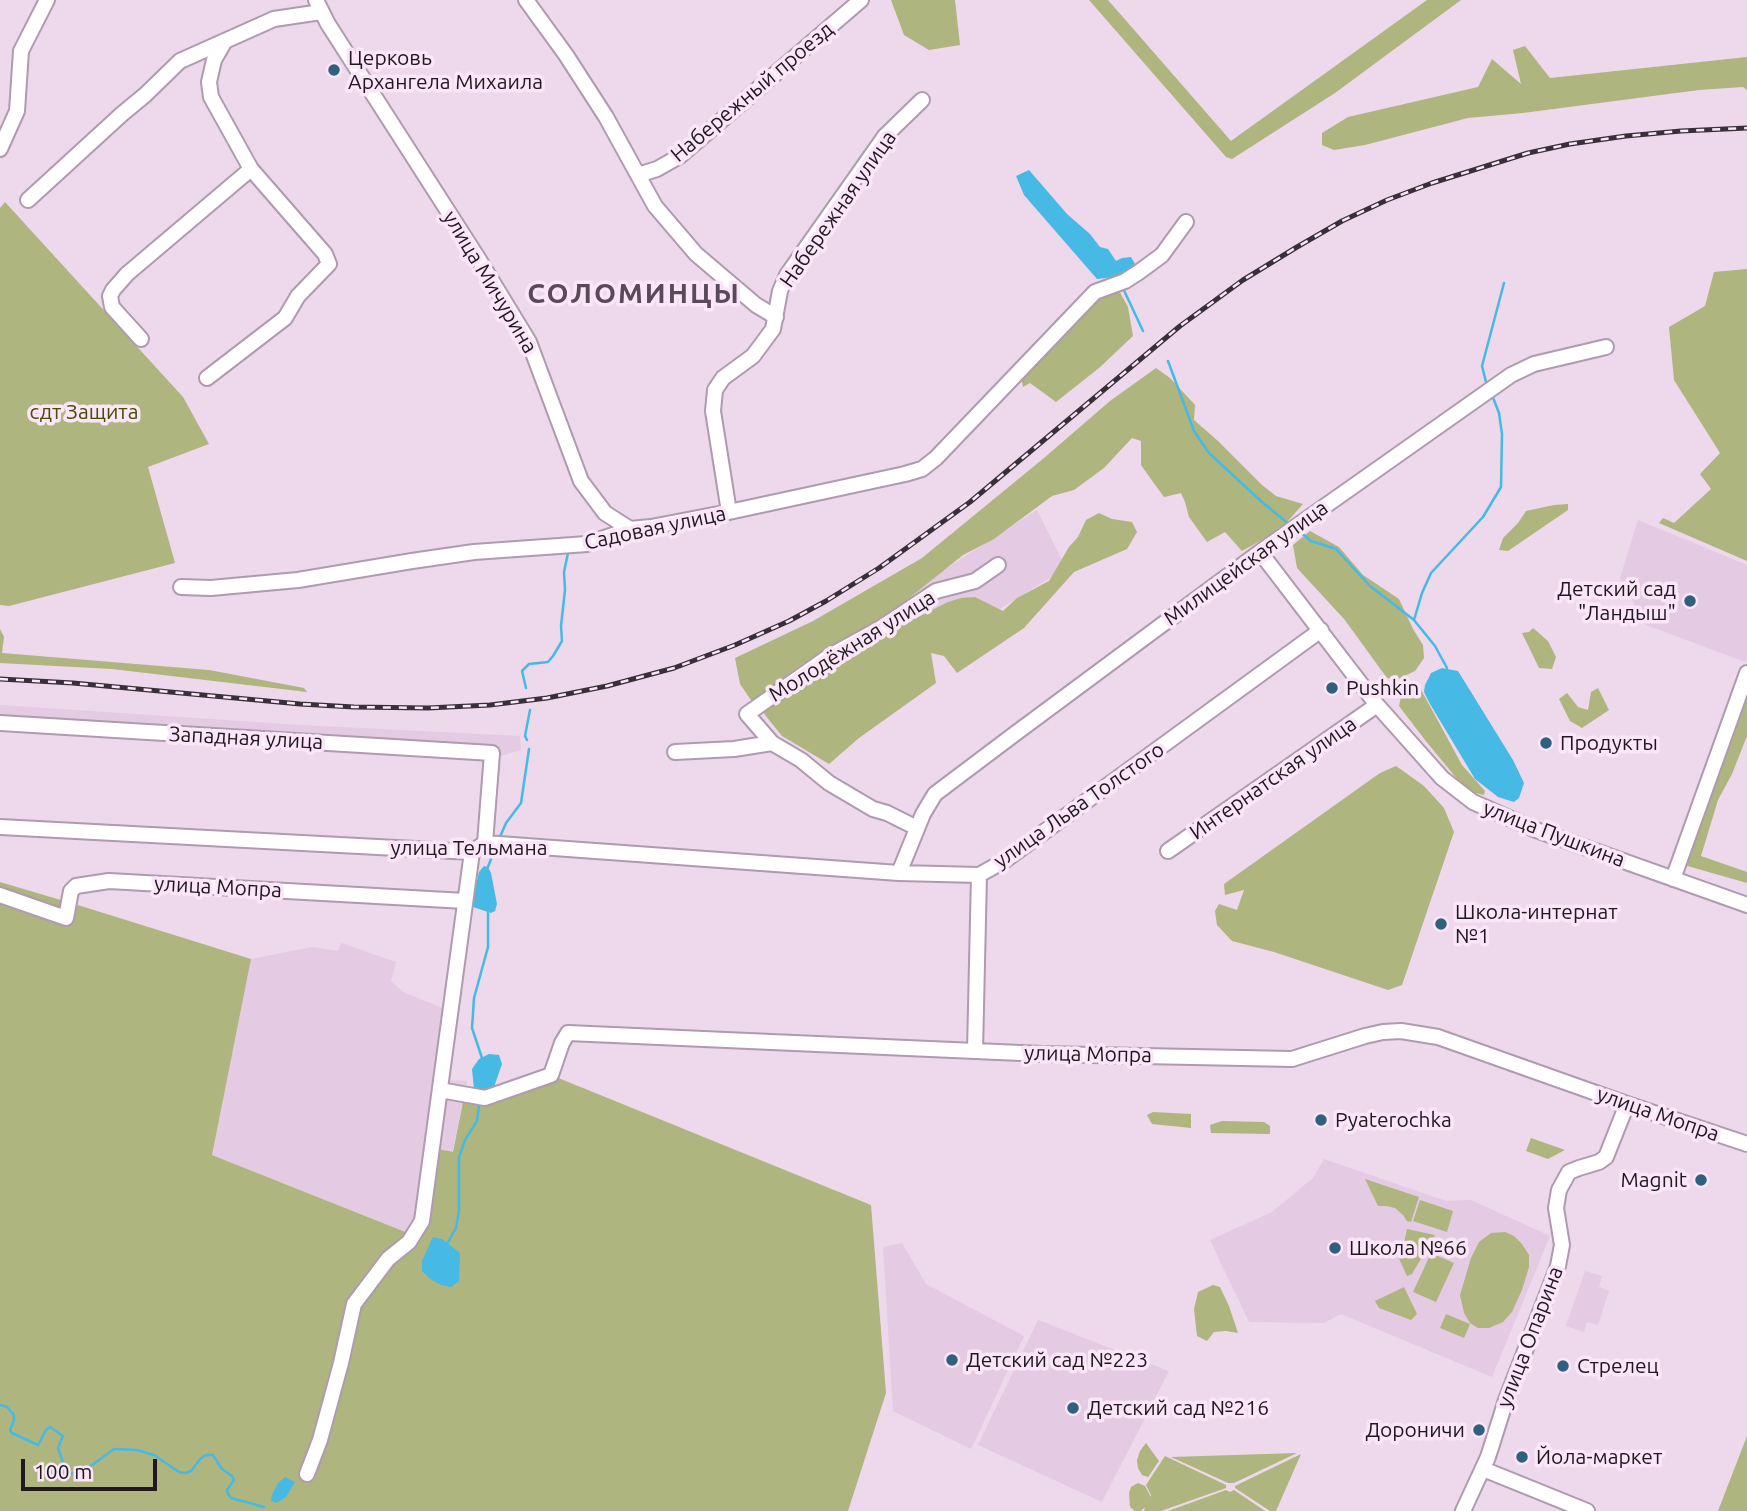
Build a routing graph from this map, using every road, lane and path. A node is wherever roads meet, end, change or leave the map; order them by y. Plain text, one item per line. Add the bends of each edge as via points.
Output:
1 (47, 0) edge
2 (526, 0) edge
3 (861, 0) edge
4 (319, 6) edge
5 (225, 41) junction
6 (922, 100) dead end
7 (0, 149) edge
8 (251, 169) junction
9 (638, 175) junction
10 (28, 200) dead end
11 (1186, 222) dead end
12 (776, 317) junction
13 (141, 339) dead end
14 (1606, 347) dead end
15 (207, 378) dead end
16 (729, 512) junction
17 (630, 529) junction
18 (1260, 552) junction
19 (998, 565) dead end
20 (181, 587) dead end
21 (1321, 631) junction
22 (1747, 673) edge
23 (1377, 705) junction
24 (0, 723) edge
25 (772, 743) junction
26 (675, 752) dead end
27 (0, 827) edge
28 (917, 828) junction
29 (485, 843) junction
30 (472, 852) junction
31 (1168, 852) dead end
32 (898, 873) junction
33 (979, 875) junction
34 (1673, 878) junction
35 (0, 895) edge
36 (465, 901) junction
37 (1747, 905) edge
38 (975, 1051) junction
39 (440, 1090) junction
40 (1627, 1104) junction
41 (1747, 1144) edge
42 (1483, 1469) junction
43 (307, 1474) dead end
44 (1463, 1511) edge
45 (1587, 1511) edge

1 - 7 street via 21,51 17,111
2 - 9 street via 606,117
3 - 9 street, Набережный проезд via 680,156
4 - 5 street via 274,19
4 - 17 street, улица Мичурина via 529,342 581,481 605,513
5 - 8 street via 214,60 211,97
5 - 10 street via 180,61
6 - 12 street, Набережная улица via 885,136 787,275
8 - 13 street via 113,290 111,307
8 - 15 street via 329,264 298,296 285,318
9 - 12 street via 655,206 696,254
11 - 16 street, Садовая улица via 1161,255 1139,272 1095,292 922,469
12 - 16 street, Набережная улица via 773,329 753,356 723,378 715,390 713,411
14 - 18 street, Милицейская улица via 1534,364 1511,375
16 - 17 street, Садовая улица
17 - 20 street, Садовая улица via 587,544 474,552 298,580
18 - 21 street, улица Пушкина
18 - 28 street, Милицейская улица via 935,794
19 - 25 street, Молодёжная улица via 975,581 936,591 747,713
21 - 23 street, улица Пушкина
21 - 33 street, улица Льва Толстого
22 - 34 street
23 - 31 street, Интернатская улица
23 - 34 street, улица Пушкина via 1441,778 1473,802 1536,830
24 - 29 street, Западная улица via 492,752
25 - 26 street
25 - 28 street via 873,809
27 - 30 street, улица Тельмана
28 - 32 street, Милицейская улица
29 - 30 street, улица Тельмана
29 - 32 street, улица Тельмана
30 - 36 street
32 - 33 street, улица Тельмана
33 - 38 street, улица Льва Толстого
34 - 37 street, улица Пушкина
35 - 36 street, улица Мопра via 66,918 76,886 109,881
36 - 39 street
38 - 39 street, улица Мопра via 568,1032 551,1075 485,1098
38 - 40 street, улица Мопра via 1292,1059 1365,1036 1401,1031 1438,1037
39 - 43 street via 422,1220 409,1242 388,1259 354,1304
40 - 41 street, улица Мопра
40 - 42 street, улица Опарина via 1606,1157 1572,1171 1559,1190 1556,1208 1562,1245 1558,1266
42 - 44 street, улица Опарина
42 - 45 street

